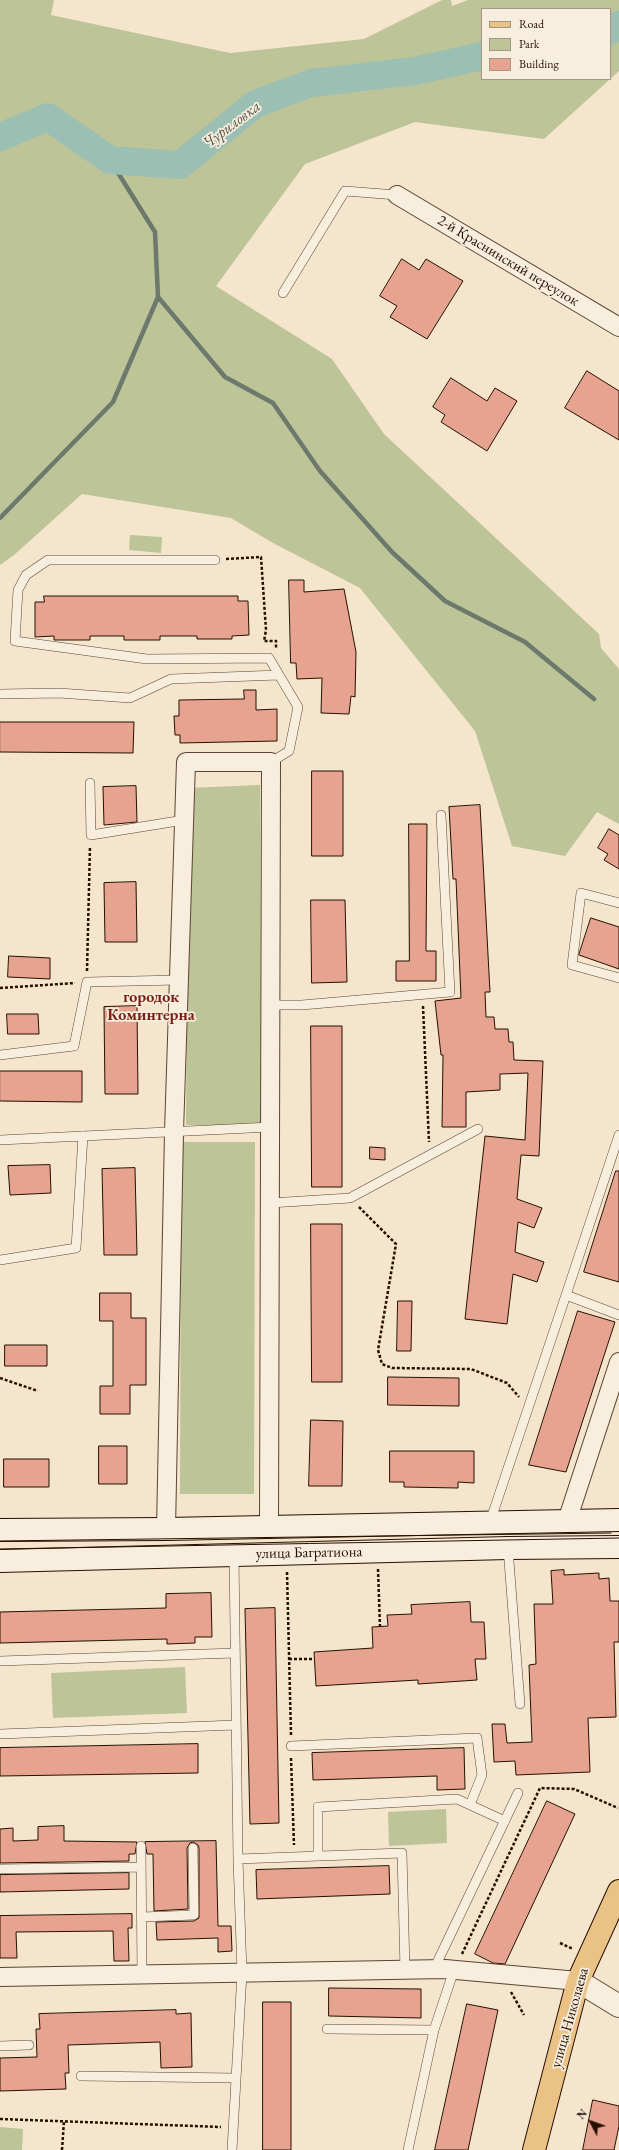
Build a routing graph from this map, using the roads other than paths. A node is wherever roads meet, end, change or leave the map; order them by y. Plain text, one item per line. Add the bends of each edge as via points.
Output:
1 (397, 195) joint
2 (283, 293) dead end
3 (619, 327) edge
4 (215, 560) road end
5 (279, 675) junction
6 (0, 694) edge
7 (271, 762) junction
8 (90, 783) dead end
9 (441, 815) dead end
10 (184, 820) junction
11 (619, 903) edge
12 (619, 978) edge
13 (179, 980) junction
14 (271, 1005) junction
15 (0, 1055) edge
16 (271, 1127) junction
17 (478, 1129) dead end
18 (174, 1132) junction
19 (619, 1135) edge
20 (83, 1136) junction
21 (0, 1140) edge
22 (270, 1203) junction
23 (0, 1260) edge
24 (566, 1295) junction
25 (619, 1315) edge
26 (618, 1372) edge
27 (619, 1520) edge
28 (567, 1521) junction
29 (489, 1524) junction
30 (269, 1526) junction
31 (166, 1529) junction
32 (0, 1530) edge
33 (619, 1547) edge
34 (508, 1548) junction
35 (234, 1555) junction
36 (0, 1561) edge
37 (235, 1653) junction
38 (0, 1661) edge
39 (520, 1704) dead end
40 (236, 1726) junction
41 (0, 1734) edge
42 (291, 1746) road end
43 (518, 1793) dead end
44 (470, 1805) junction
45 (504, 1821) junction
46 (141, 1846) dead end
47 (193, 1848) dead end
48 (318, 1855) junction
49 (238, 1859) junction
50 (141, 1867) junction
51 (0, 1869) edge
52 (619, 1891) edge
53 (142, 1917) junction
54 (434, 1969) junction
55 (405, 1970) junction
56 (454, 1970) junction
57 (242, 1973) junction
58 (142, 1975) junction
59 (0, 1977) edge
60 (578, 1981) junction
61 (619, 2006) edge
62 (327, 2029) dead end
63 (434, 2030) junction
64 (29, 2045) dead end
65 (0, 2046) edge
66 (81, 2076) dead end
67 (236, 2078) junction
68 (232, 2150) edge
69 (408, 2150) edge
70 (534, 2150) edge

1 - 2 lane via 345,191
1 - 3 street, 2-й Краснинский переулок
4 - 5 lane via 48,560 26,574 18,590 15,641 147,659 269,658
5 - 6 lane via 171,679 130,698 59,693
5 - 7 lane via 298,707 289,751
7 - 10 street via 186,762
7 - 14 street
8 - 10 lane via 91,835
9 - 14 lane via 450,992 302,1005
10 - 13 street
11 - 12 lane via 581,892 572,965
13 - 15 lane via 87,982 74,1046
13 - 18 street
14 - 16 street
16 - 18 lane
16 - 22 street
17 - 22 lane via 350,1198
18 - 20 lane
18 - 31 street
19 - 24 lane
20 - 21 lane
20 - 23 lane via 76,1248
22 - 30 street
24 - 25 lane
24 - 29 lane
26 - 28 street
27 - 28 main road, улица Багратиона
28 - 29 main road, улица Багратиона
29 - 30 main road, улица Багратиона
30 - 31 main road, улица Багратиона
31 - 32 main road, улица Багратиона
33 - 34 main road, улица Багратиона
34 - 35 main road, улица Багратиона
34 - 39 lane
35 - 36 main road, улица Багратиона
35 - 37 lane
37 - 38 lane
37 - 40 lane
40 - 41 lane
40 - 49 lane
42 - 44 lane via 477,1738 482,1775
43 - 45 lane
44 - 45 lane
44 - 48 lane via 457,1799 318,1807
45 - 54 lane
46 - 50 lane
47 - 53 lane via 194,1916
48 - 49 lane
48 - 55 lane via 402,1853
49 - 57 lane
50 - 51 lane
50 - 53 lane
52 - 60 main road, улица Николаева
53 - 58 lane
54 - 55 street
54 - 56 street
55 - 57 street
56 - 60 street
56 - 63 lane
57 - 58 street
57 - 67 lane
58 - 59 street
60 - 61 main road
60 - 70 main road, улица Николаева
62 - 63 lane
63 - 69 lane
64 - 65 lane
66 - 67 lane
67 - 68 lane

